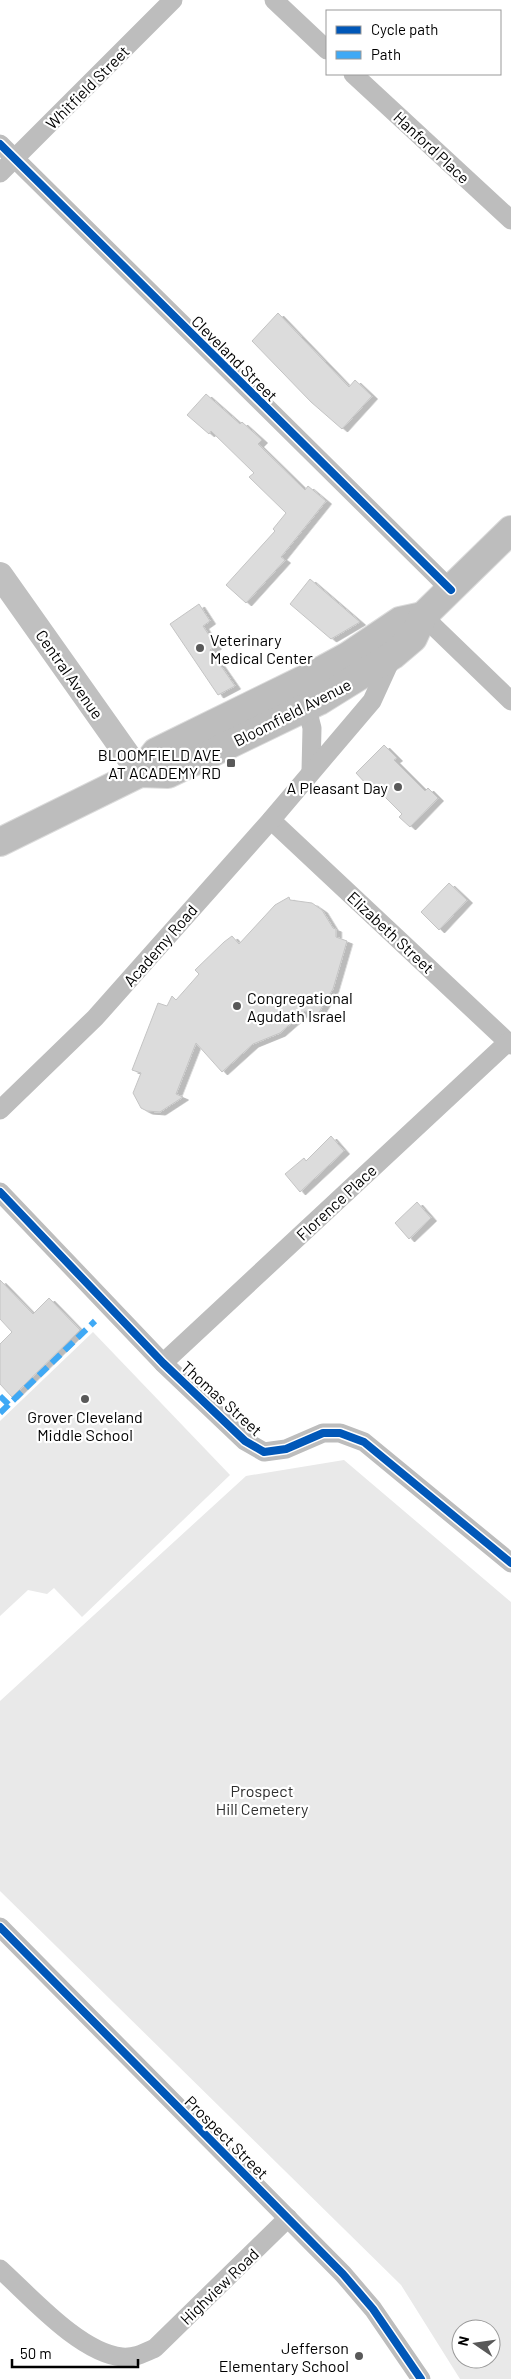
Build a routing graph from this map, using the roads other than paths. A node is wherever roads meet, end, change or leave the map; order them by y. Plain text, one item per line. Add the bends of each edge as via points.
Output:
1 (173, 0) edge
2 (274, 0) edge
3 (326, 49) edge
4 (354, 75) edge
5 (0, 144) edge
6 (14, 159) junction
7 (0, 173) edge
8 (511, 220) edge
9 (511, 530) edge
10 (0, 575) edge
11 (452, 590) junction
12 (423, 616) junction
13 (393, 655) junction
14 (300, 681) junction
15 (511, 701) edge
16 (306, 708) junction
17 (310, 771) junction
18 (140, 774) junction
19 (271, 820) junction
20 (0, 842) edge
21 (510, 1043) edge
22 (0, 1110) edge
23 (0, 1192) edge
24 (163, 1363) junction
25 (511, 1563) edge
26 (0, 1927) edge
27 (288, 2218) junction
28 (0, 2269) edge
29 (421, 2379) edge

1 - 6 street, Whitfield Street
2 - 3 street
4 - 8 street, Hanford Place
5 - 6 street, Cleveland Street
6 - 7 street, Whitfield Street
6 - 11 street, Cleveland Street
9 - 11 main road, Bloomfield Avenue
10 - 18 main road, Central Avenue
11 - 12 main road, Bloomfield Avenue
12 - 13 main road, Bloomfield Avenue via 414,638
12 - 14 main road, Bloomfield Avenue via 400,621 348,656
12 - 15 street
13 - 16 main road, Bloomfield Avenue
13 - 17 street, Academy Road via 372,701
14 - 16 street
14 - 18 main road, Bloomfield Avenue via 156,752
16 - 17 street via 312,728
16 - 18 main road, Bloomfield Avenue via 168,774
17 - 19 street, Academy Road
18 - 20 main road, Bloomfield Avenue
19 - 21 street, Elizabeth Street
19 - 22 street, Academy Road via 95,1018
21 - 24 street, Florence Place
23 - 24 street, Thomas Street
24 - 25 street, Thomas Street via 240,1437 264,1452 286,1448 323,1433 340,1433 364,1442
26 - 27 street, Prospect Street
27 - 28 street, Highview Road via 155,2348 139,2356 120,2357 74,2335
27 - 29 street, Prospect Street via 373,2309

